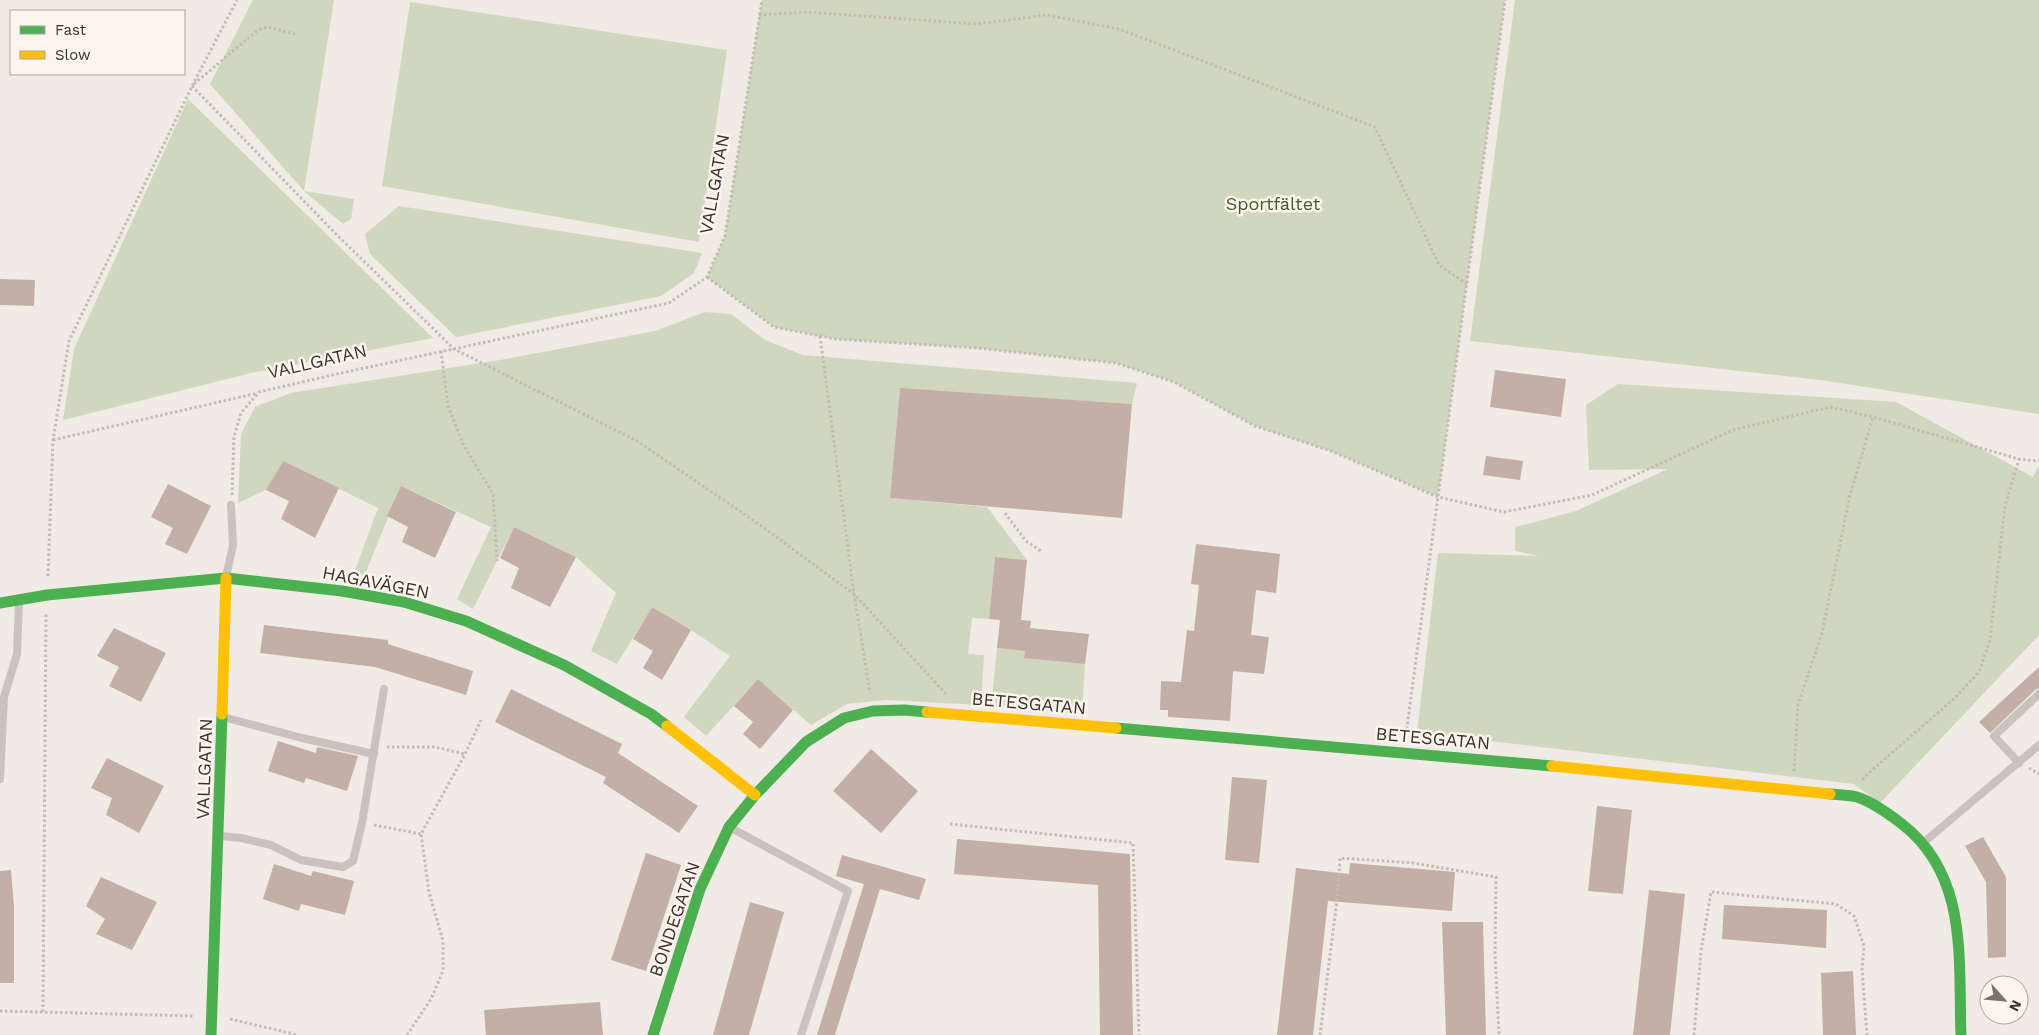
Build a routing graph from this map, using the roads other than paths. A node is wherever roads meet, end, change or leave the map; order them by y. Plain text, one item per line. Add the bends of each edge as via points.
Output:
1 (232, 504) road end
2 (226, 578) junction
3 (19, 600) junction
4 (0, 603) edge
5 (384, 689) dead end
6 (2039, 694) edge
7 (223, 717) junction
8 (2039, 744) edge
9 (375, 750) junction
10 (2019, 763) junction
11 (0, 779) edge
12 (755, 795) junction
13 (730, 827) junction
14 (219, 836) junction
15 (1922, 845) junction
16 (212, 1035) edge
17 (653, 1035) edge
18 (801, 1035) edge
19 (1961, 1035) edge

1 - 2 lane, VALLGATAN via 232,545
2 - 3 street, HAGAVÄGEN
2 - 7 street, VALLGATAN
2 - 12 street, HAGAVÄGEN via 342,591 404,602 466,621 564,665 651,714
3 - 4 street, HAGAVÄGEN
3 - 11 lane via 17,654 4,697
5 - 9 lane
6 - 10 lane via 1994,736
7 - 9 lane via 302,738
7 - 14 street, VALLGATAN
8 - 10 lane
9 - 14 lane via 353,861 343,867 301,860 271,845
10 - 15 lane
12 - 13 street, BONDEGATAN
12 - 15 street, BETESGATAN via 806,742 844,718 872,710 904,710 1368,746 1857,797 1885,811 1912,832
13 - 17 street, BONDEGATAN via 700,888
13 - 18 lane via 848,891
14 - 16 street, VALLGATAN
15 - 19 street, BETESGATAN via 1935,858 1951,896 1957,924

